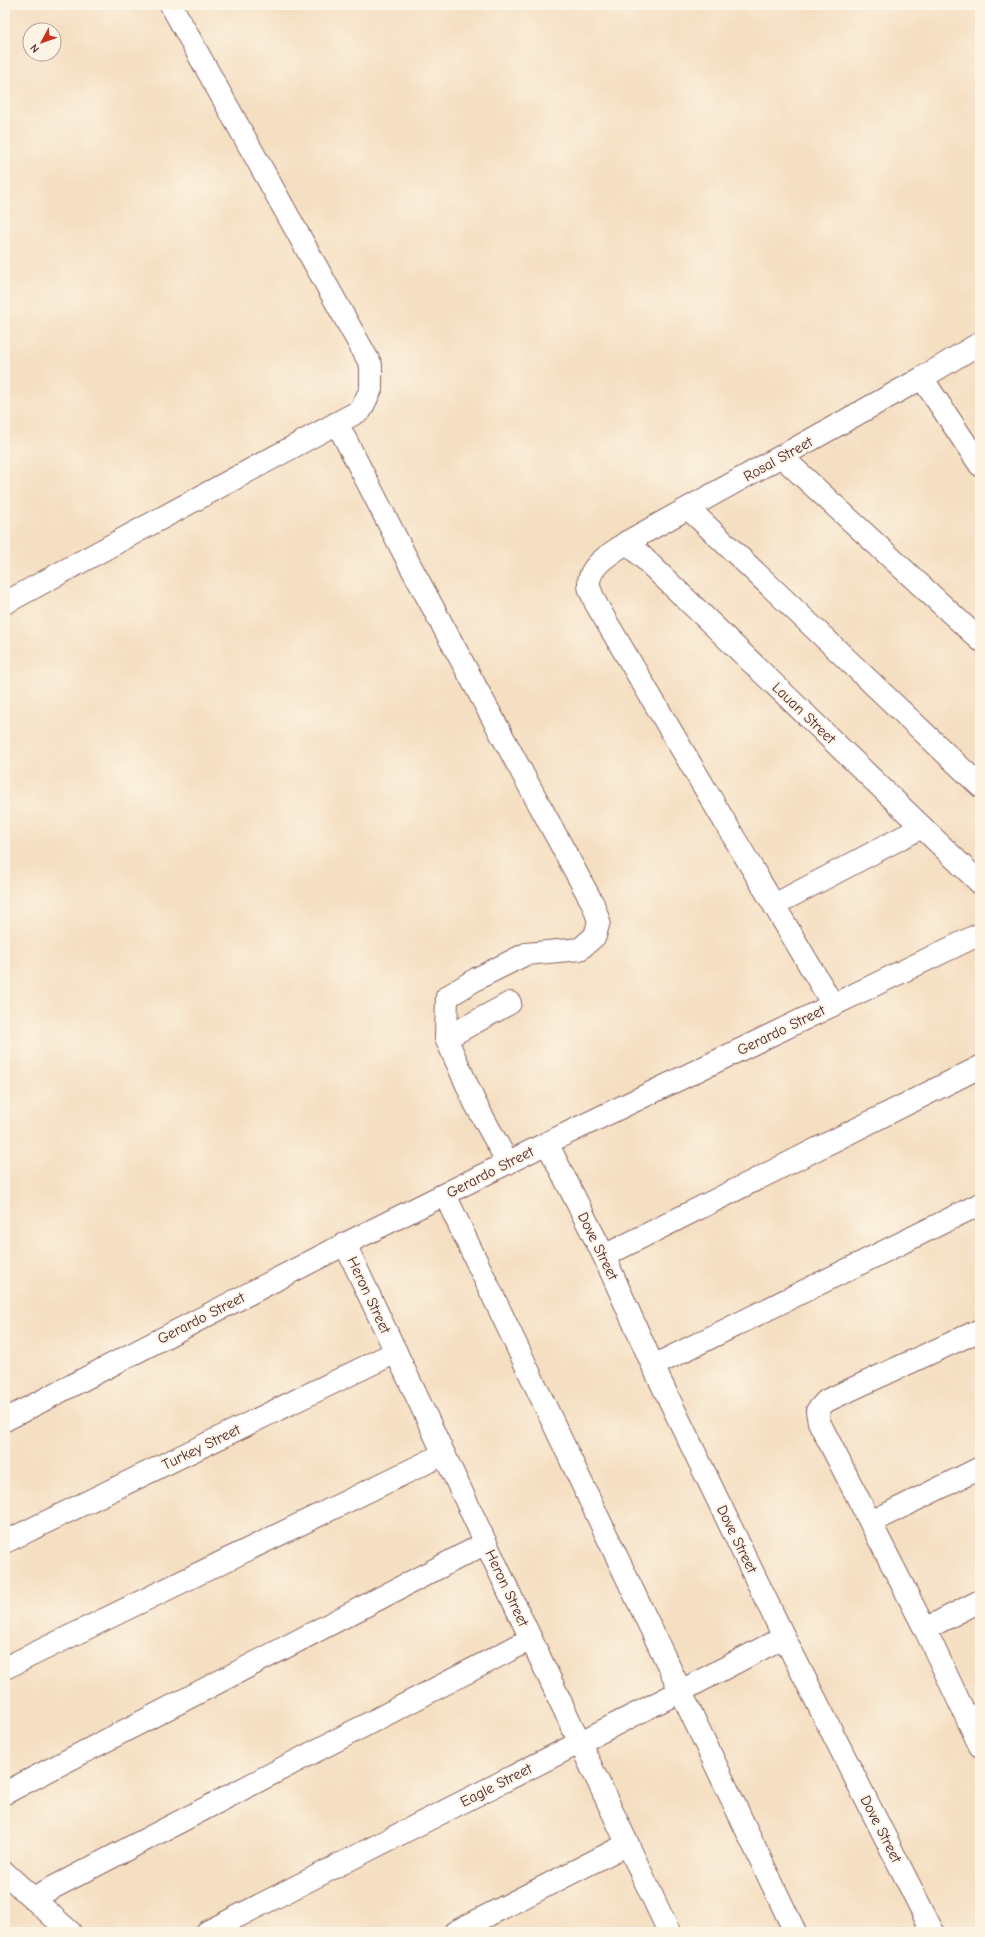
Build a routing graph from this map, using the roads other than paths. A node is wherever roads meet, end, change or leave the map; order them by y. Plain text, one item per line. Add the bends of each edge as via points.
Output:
1 (171, 5) edge
2 (980, 342) edge
3 (922, 378) junction
4 (337, 423) junction
5 (782, 457) junction
6 (980, 465) edge
7 (689, 509) junction
8 (627, 542) junction
9 (5, 604) edge
10 (980, 640) edge
11 (980, 786) edge
12 (922, 828) junction
13 (980, 883) edge
14 (774, 905) junction
15 (980, 934) edge
16 (510, 1004) dead end
17 (833, 1005) junction
18 (446, 1038) junction
19 (980, 1067) edge
20 (547, 1143) junction
21 (508, 1163) junction
22 (445, 1195) junction
23 (980, 1204) edge
24 (345, 1244) junction
25 (604, 1256) junction
26 (980, 1330) edge
27 (396, 1352) junction
28 (653, 1366) junction
29 (5, 1420) edge
30 (444, 1454) junction
31 (980, 1468) edge
32 (871, 1522) junction
33 (5, 1542) edge
34 (486, 1543) junction
35 (980, 1601) edge
36 (925, 1629) junction
37 (784, 1637) junction
38 (532, 1639) junction
39 (5, 1668) edge
40 (681, 1691) junction
41 (979, 1740) edge
42 (580, 1743) junction
43 (5, 1793) edge
44 (628, 1844) junction
45 (5, 1873) edge
46 (33, 1898) junction
47 (70, 1932) edge
48 (207, 1932) edge
49 (455, 1932) edge
50 (669, 1932) edge
51 (795, 1932) edge
52 (933, 1932) edge

1 - 4 street via 370,365 371,389 361,410
2 - 3 street, Rosal Street
3 - 5 street, Rosal Street
3 - 6 street
4 - 9 street
4 - 18 street via 411,567 593,904 599,921 595,936 580,949 526,954 447,997
5 - 7 street, Rosal Street
5 - 10 street
7 - 8 street, Rosal Street
7 - 11 street
8 - 12 street, Lauan Street
8 - 14 street, Rosal Street via 596,566 590,574 589,587 596,604
12 - 13 street, Lauan Street
12 - 14 street
14 - 17 street
15 - 17 street, Gerardo Street
16 - 18 street
17 - 20 street, Gerardo Street
18 - 21 street via 475,1103
19 - 25 street
20 - 21 street, Gerardo Street
20 - 25 street, Dove Street
21 - 22 street, Gerardo Street
22 - 24 street, Gerardo Street
22 - 40 street
23 - 28 street
24 - 27 street, Heron Street
24 - 29 street, Gerardo Street
25 - 28 street, Dove Street
26 - 32 street via 826,1401 817,1411 819,1422
27 - 30 street, Heron Street
27 - 33 street, Turkey Street
28 - 37 street, Dove Street
30 - 34 street, Heron Street
30 - 39 street
31 - 32 street
32 - 36 street
34 - 38 street, Heron Street
34 - 43 street
35 - 36 street
36 - 41 street
37 - 40 street, Eagle Street
37 - 52 street, Dove Street
38 - 42 street, Heron Street
38 - 46 street
40 - 42 street, Eagle Street
40 - 51 street
42 - 44 street, Heron Street
42 - 48 street, Eagle Street
44 - 49 street
44 - 50 street, Heron Street
45 - 46 street
46 - 47 street

